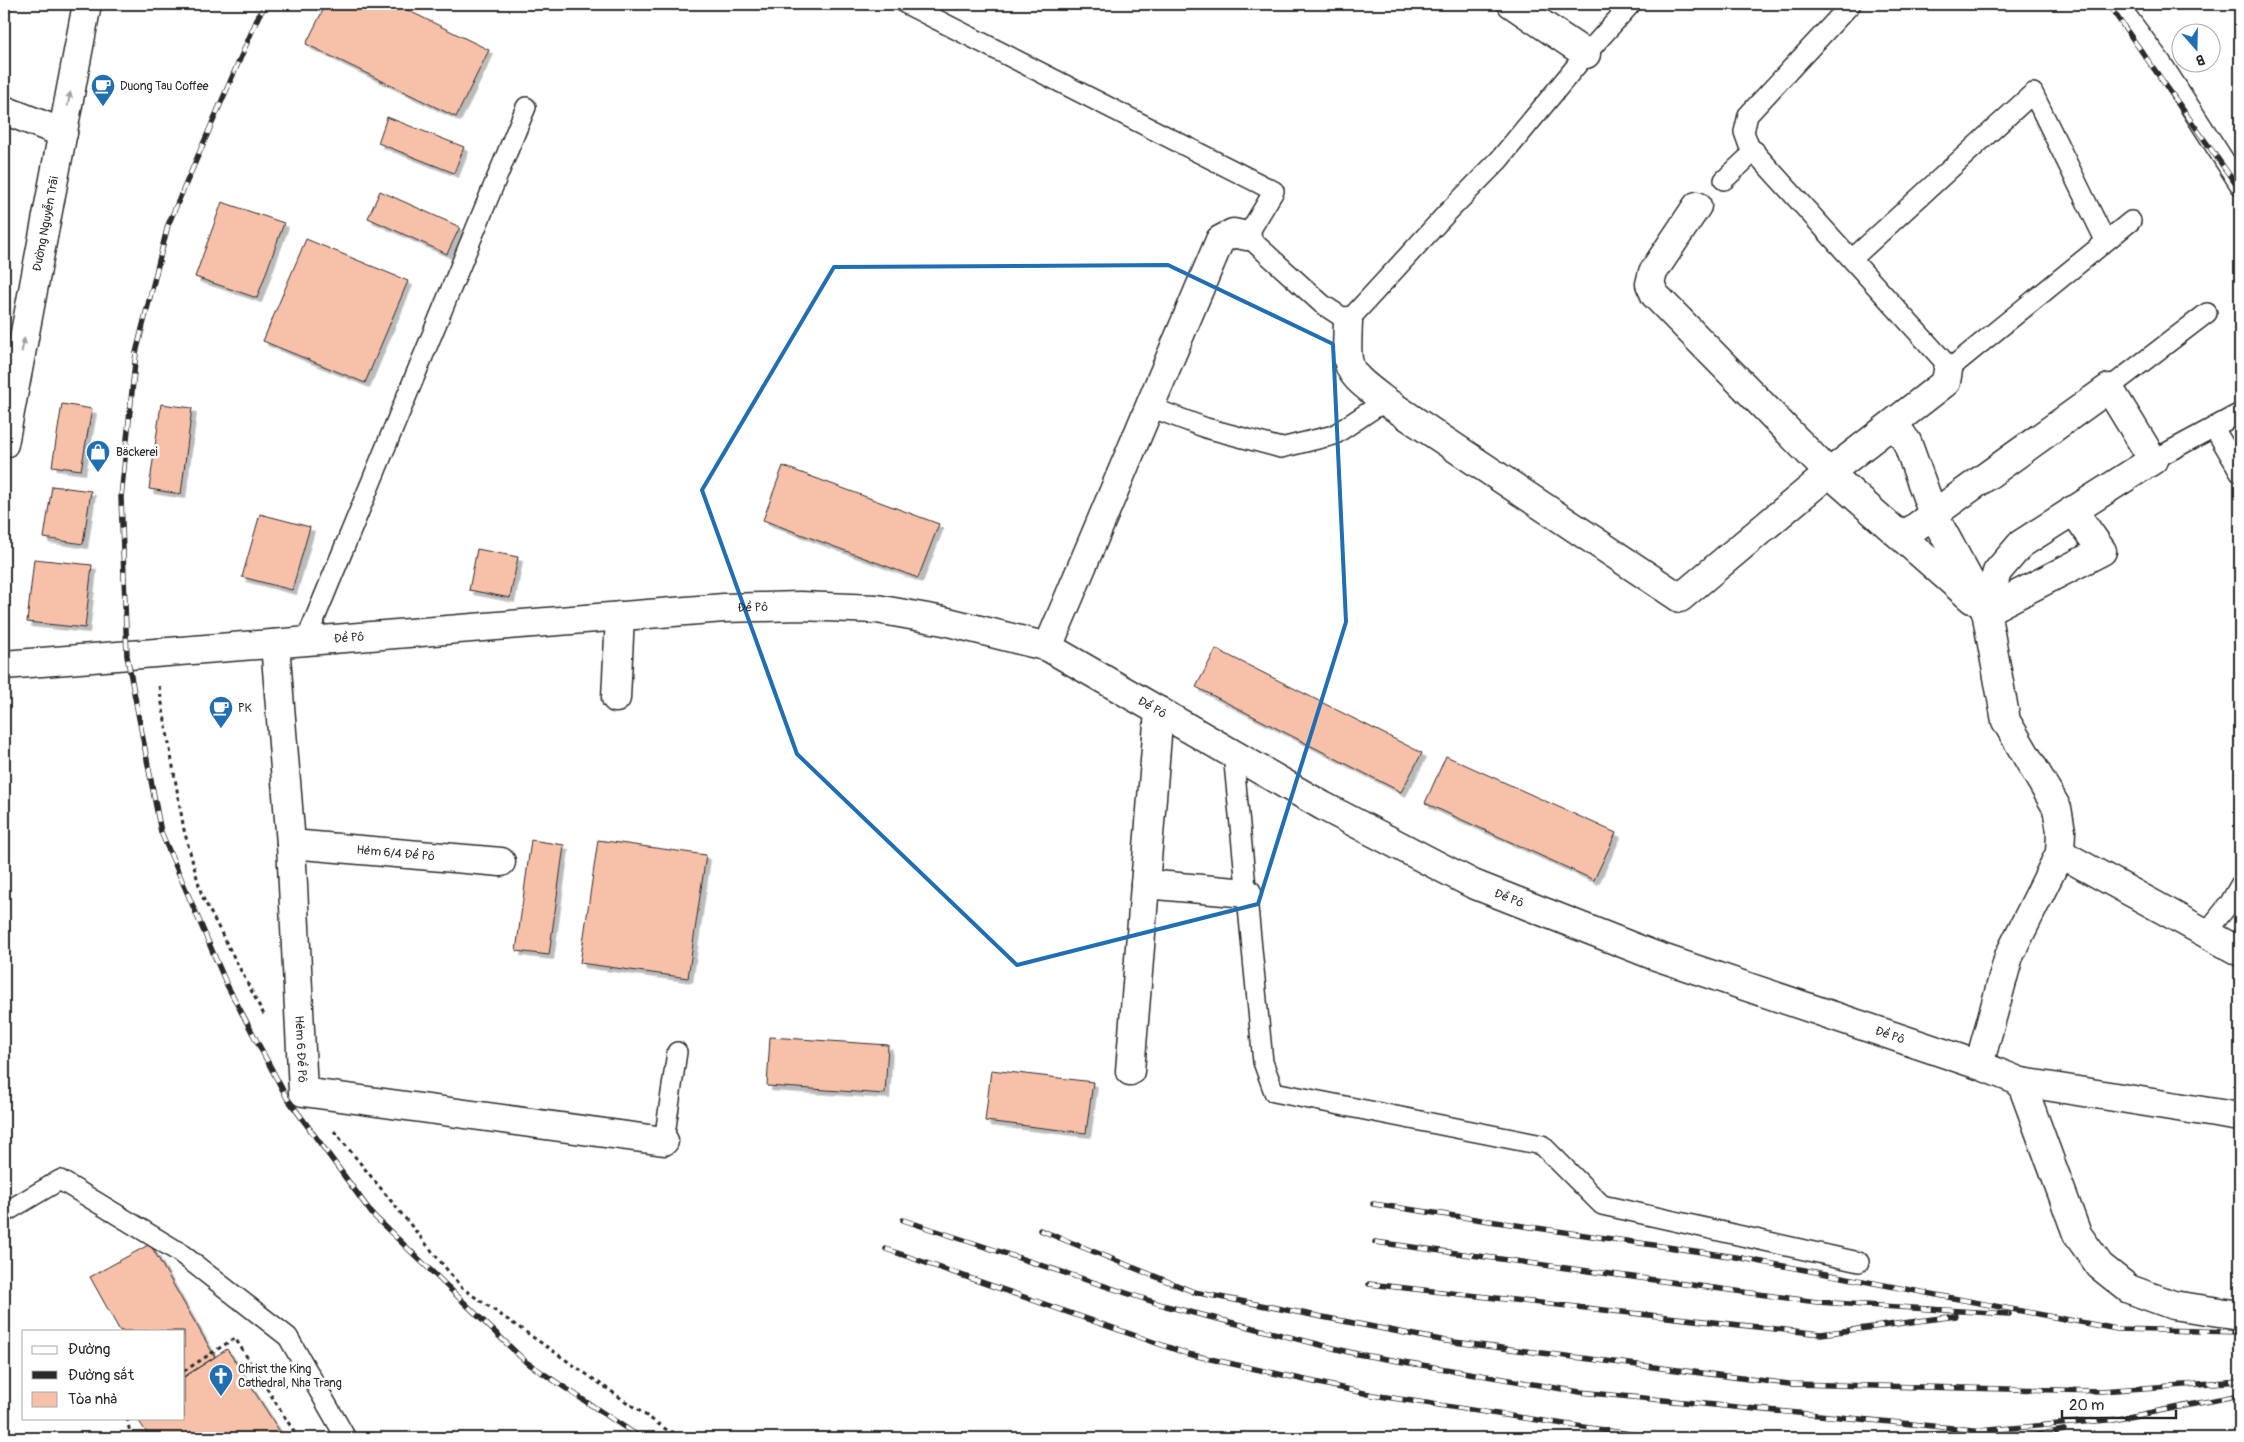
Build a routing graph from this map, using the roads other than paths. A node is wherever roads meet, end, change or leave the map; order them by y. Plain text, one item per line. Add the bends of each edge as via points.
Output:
1 (87, 4) edge
2 (906, 4) edge
3 (1512, 4) edge
4 (1631, 4) edge
5 (1851, 4) edge
6 (2118, 4) edge
7 (1586, 54) junction
8 (526, 107) dead end
9 (4, 110) edge
10 (63, 133) junction
11 (1755, 151) junction
12 (1724, 180) dead end
13 (2240, 184) edge
14 (1697, 206) dead end
15 (2131, 221) dead end
16 (1247, 236) junction
17 (2105, 240) junction
18 (1852, 259) junction
19 (2207, 313) dead end
20 (1348, 321) junction
21 (1948, 370) junction
22 (2109, 388) junction
23 (1385, 401) junction
24 (1150, 407) junction
25 (2240, 414) edge
26 (1894, 424) junction
27 (2214, 428) junction
28 (4, 444) edge
29 (2153, 460) junction
30 (2240, 472) edge
31 (1829, 473) junction
32 (2073, 510) junction
33 (1934, 514) junction
34 (1902, 537) junction
35 (1986, 612) junction
36 (620, 616) junction
37 (306, 640) junction
38 (276, 644) junction
39 (1048, 646) junction
40 (4, 665) edge
41 (616, 698) dead end
42 (1159, 711) junction
43 (1233, 754) junction
44 (291, 844) junction
45 (2060, 853) junction
46 (501, 862) dead end
47 (1145, 884) junction
48 (2240, 885) edge
49 (1247, 893) junction
50 (2206, 933) junction
51 (2240, 952) edge
52 (677, 1052) dead end
53 (1979, 1065) junction
54 (1130, 1071) dead end
55 (2021, 1082) junction
56 (2240, 1117) edge
57 (664, 1141) joint
58 (4, 1213) edge
59 (1859, 1262) dead end
60 (2240, 1315) edge
61 (346, 1438) edge

10 -> 1 street, Đường Nguyễn Trãi
2 - 16 lane via 1274,191
3 - 7 street
4 - 7 lane
5 - 11 lane via 1748,115 1744,132 1749,146
6 - 13 lane via 2161,62
7 - 20 lane via 1499,160
8 - 37 lane
9 - 10 street
28 -> 10 street, Đường Nguyễn Trãi
11 - 12 lane
11 - 18 lane
14 - 31 street via 1653,272 1650,284 1655,295
15 - 17 lane
16 - 20 lane via 1322,304
16 - 24 street via 1234,233 1220,240
17 - 18 lane via 2034,92
17 - 21 lane
18 - 21 lane via 1942,359
19 - 22 lane
20 - 23 street via 1347,361 1355,378
21 - 26 street via 1946,382
22 - 29 street
22 - 33 street
23 - 24 lane via 1334,435 1281,448 1206,428
23 - 31 street via 1680,598
24 - 39 street
25 - 27 lane
26 - 31 street
26 - 33 street via 1907,442
27 - 29 lane
27 - 30 lane
29 - 32 street
31 - 34 street
32 - 35 street via 2021,544 1997,572
32 - 35 street via 2102,551
33 - 34 street
33 - 35 street
34 - 35 street
35 - 45 street via 2006,722 2057,808
36 - 37 street, Đề Pô
36 - 39 street, Đề Pô via 724,608 877,608
36 - 41 street
37 - 38 street, Đề Pô
38 - 40 street, Đề Pô
38 - 44 street, Hẻm 6 Đề Pô
39 - 42 street, Đề Pô
42 - 43 street, Đề Pô
42 - 47 street
43 - 49 lane
43 - 53 street, Đề Pô via 1323,806 1473,884 1654,955
44 - 46 street, Hẻm 6/4 Đề Pô
44 - 57 street, Hẻm 6 Đề Pô via 304,1092
45 - 50 street
45 - 53 street via 2009,956
47 - 49 street
47 - 54 street
48 - 50 lane
49 - 59 lane via 1263,1062 1274,1092 1542,1145 1602,1205
50 - 51 street
52 - 57 lane
53 - 55 street, Đề Pô
55 - 56 street, Đề Pô
55 - 60 street via 2077,1234 2100,1266 2129,1289 2173,1305
58 - 61 lane via 60,1180 179,1252 288,1337

